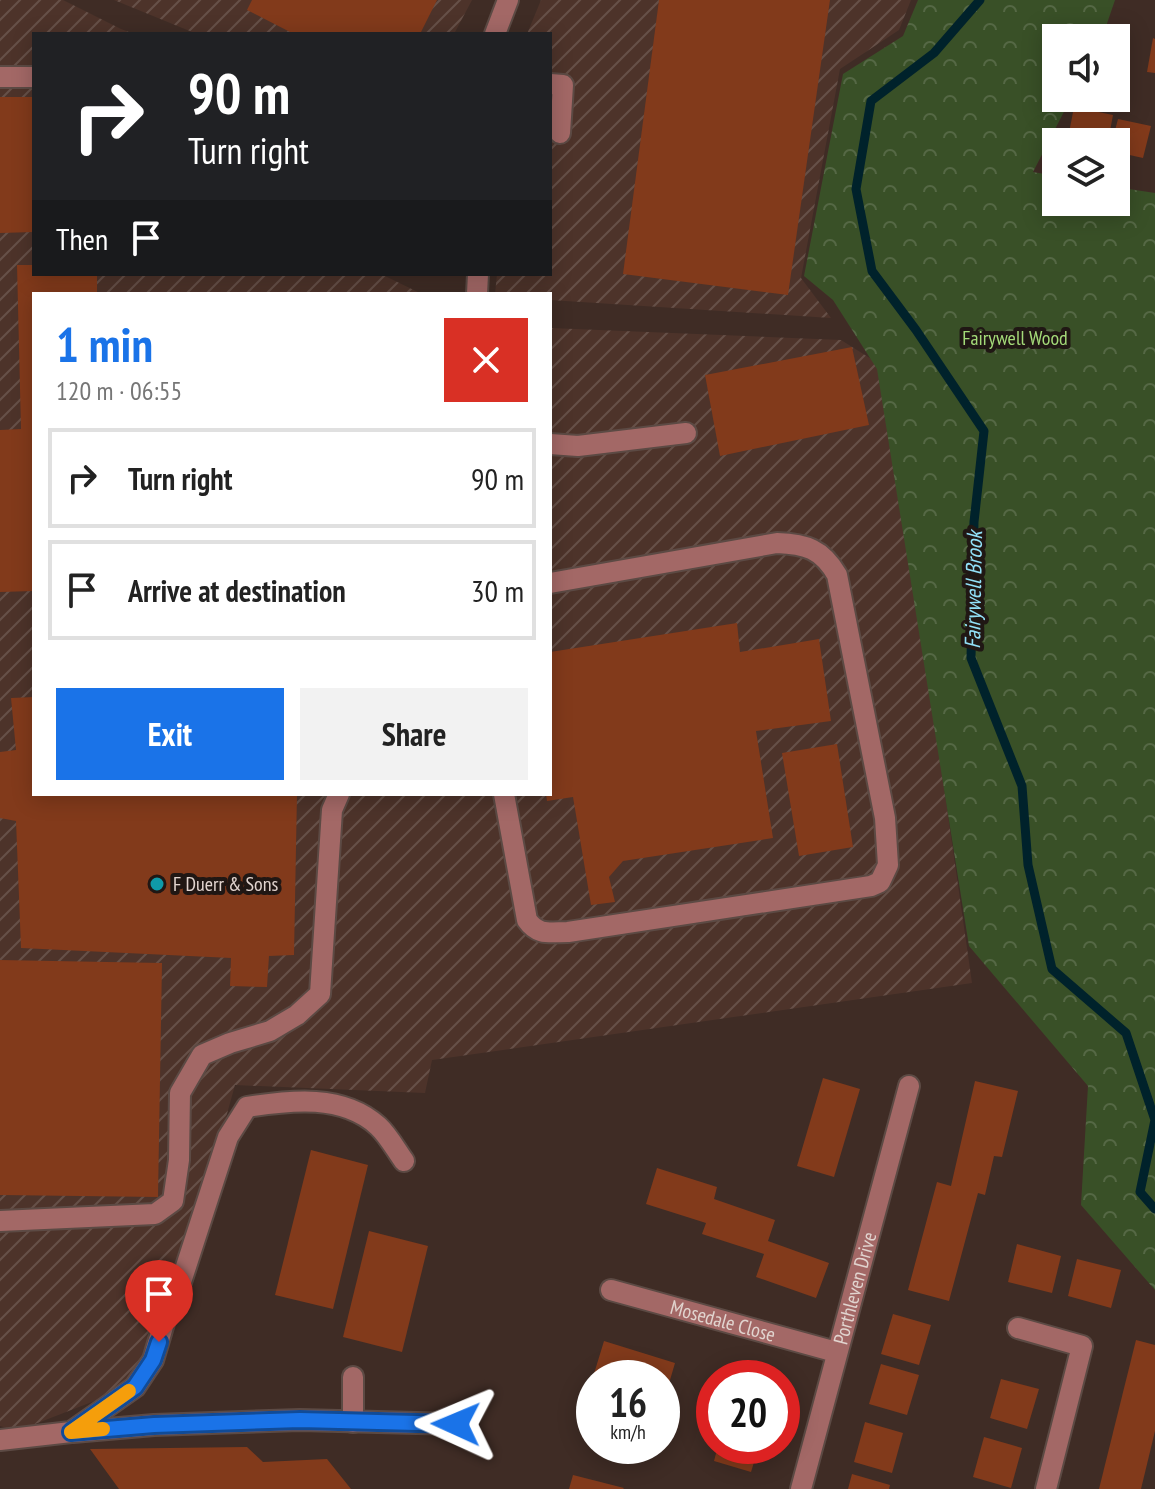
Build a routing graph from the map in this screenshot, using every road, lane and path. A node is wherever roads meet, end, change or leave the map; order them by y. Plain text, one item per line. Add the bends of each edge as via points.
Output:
1 (508, 0) edge
2 (496, 32) edge
3 (0, 77) edge
4 (32, 77) edge
5 (552, 84) edge
6 (560, 133) dead end
7 (686, 433) dead end
8 (552, 444) edge
9 (552, 583) edge
10 (338, 796) edge
11 (504, 796) edge
12 (909, 1086) dead end
13 (404, 1161) dead end
14 (0, 1221) edge
15 (611, 1290) dead end
16 (1018, 1328) dead end
17 (836, 1352) junction
18 (353, 1377) dead end
19 (353, 1422) junction
20 (456, 1424) dead end
21 (71, 1432) junction
22 (0, 1440) edge
23 (801, 1489) edge
24 (1046, 1489) edge

1 - 2 street
3 - 4 street
5 - 6 street via 563,85
7 - 8 street via 578,446
9 - 11 street via 777,543 818,552 837,575 885,818 888,865 880,882 871,886 544,932 527,920
10 - 14 street via 332,810 320,994 270,1031 202,1055 180,1093 173,1201 155,1214
12 - 17 street, Porthleven Drive
13 - 21 street via 381,1128 361,1112 337,1104 285,1101 247,1107 228,1137 153,1360 135,1387
15 - 17 street, Mosedale Close
16 - 24 street via 1082,1346
17 - 23 street, Porthleven Drive
18 - 19 street
19 - 20 street
19 - 21 street via 154,1425
21 - 22 street

